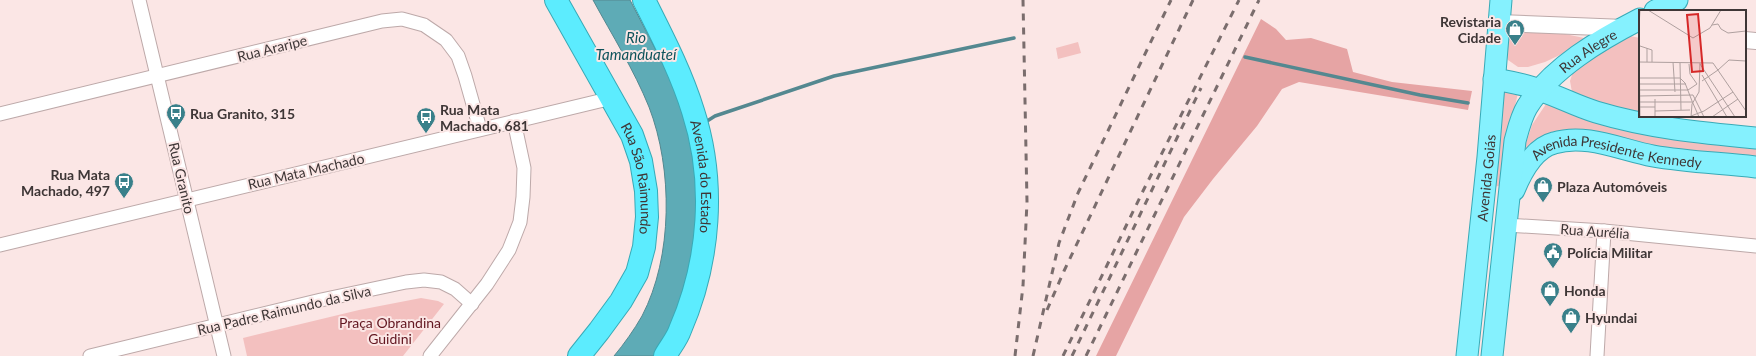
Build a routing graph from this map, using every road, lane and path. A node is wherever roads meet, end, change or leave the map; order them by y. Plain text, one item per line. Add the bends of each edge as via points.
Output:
1 (139, 0) edge
2 (556, 0) edge
3 (644, 0) edge
4 (1501, 0) edge
5 (1677, 0) edge
6 (1657, 10) edge
7 (1499, 23) junction
8 (1634, 25) edge
9 (1746, 40) edge
10 (1756, 41) edge
11 (158, 76) junction
12 (1494, 79) junction
13 (1540, 90) junction
14 (612, 98) junction
15 (0, 114) edge
16 (514, 121) junction
17 (480, 130) junction
18 (1756, 138) edge
19 (1488, 157) junction
20 (1756, 167) edge
21 (188, 199) junction
22 (1507, 215) junction
23 (1604, 231) junction
24 (0, 244) edge
25 (1756, 246) edge
26 (472, 304) junction
27 (217, 326) junction
28 (90, 356) edge
29 (224, 356) edge
30 (430, 356) edge
31 (579, 356) edge
32 (665, 356) edge
33 (1467, 356) edge
34 (1492, 356) edge
35 (1597, 356) edge

1 - 11 street, Rua Granito
2 - 14 highway, Rua São Raimundo
3 - 32 highway, Avenida do Estado via 678,70 693,110 702,142 707,194 707,231 702,260 680,331
4 - 7 main road, Avenida Goiás
5 - 6 main road
7 - 8 street
7 - 12 main road, Avenida Goiás
8 - 13 main road, Rua Alegre via 1586,51
9 - 10 street
11 - 15 street, Rua Araripe
11 - 17 street, Rua Araripe via 382,21 402,19 424,25 446,40 458,56
11 - 21 street, Rua Granito
12 - 13 main road, Avenida Presidente Kennedy
12 - 19 main road, Avenida Goiás
13 - 18 main road, Avenida Presidente Kennedy via 1573,105 1632,122 1680,131
13 - 22 main road, Avenida Goiás via 1524,113 1518,129
14 - 16 street, Rua Mata Machado
14 - 31 highway, Rua São Raimundo via 632,135 640,161 646,191 644,247 636,273 621,300
16 - 17 street, Rua Mata Machado
16 - 26 street via 524,168 520,222 509,250
17 - 21 street, Rua Mata Machado
19 - 22 main road via 1489,218 1494,223
19 - 33 main road, Avenida Goiás
20 - 22 main road, Avenida Presidente Kennedy via 1653,156 1589,141 1552,143 1527,165 1519,179
21 - 24 street, Rua Mata Machado
21 - 27 street, Rua Granito
22 - 23 street, Rua Aurélia
22 - 34 main road, Avenida Goiás
23 - 25 street, Rua Aurélia
23 - 35 street
26 - 27 street, Rua Padre Raimundo da Silva via 455,289 441,282 424,280 322,300
26 - 30 street
27 - 28 street, Rua Padre Raimundo da Silva
27 - 29 street, Rua Granito

